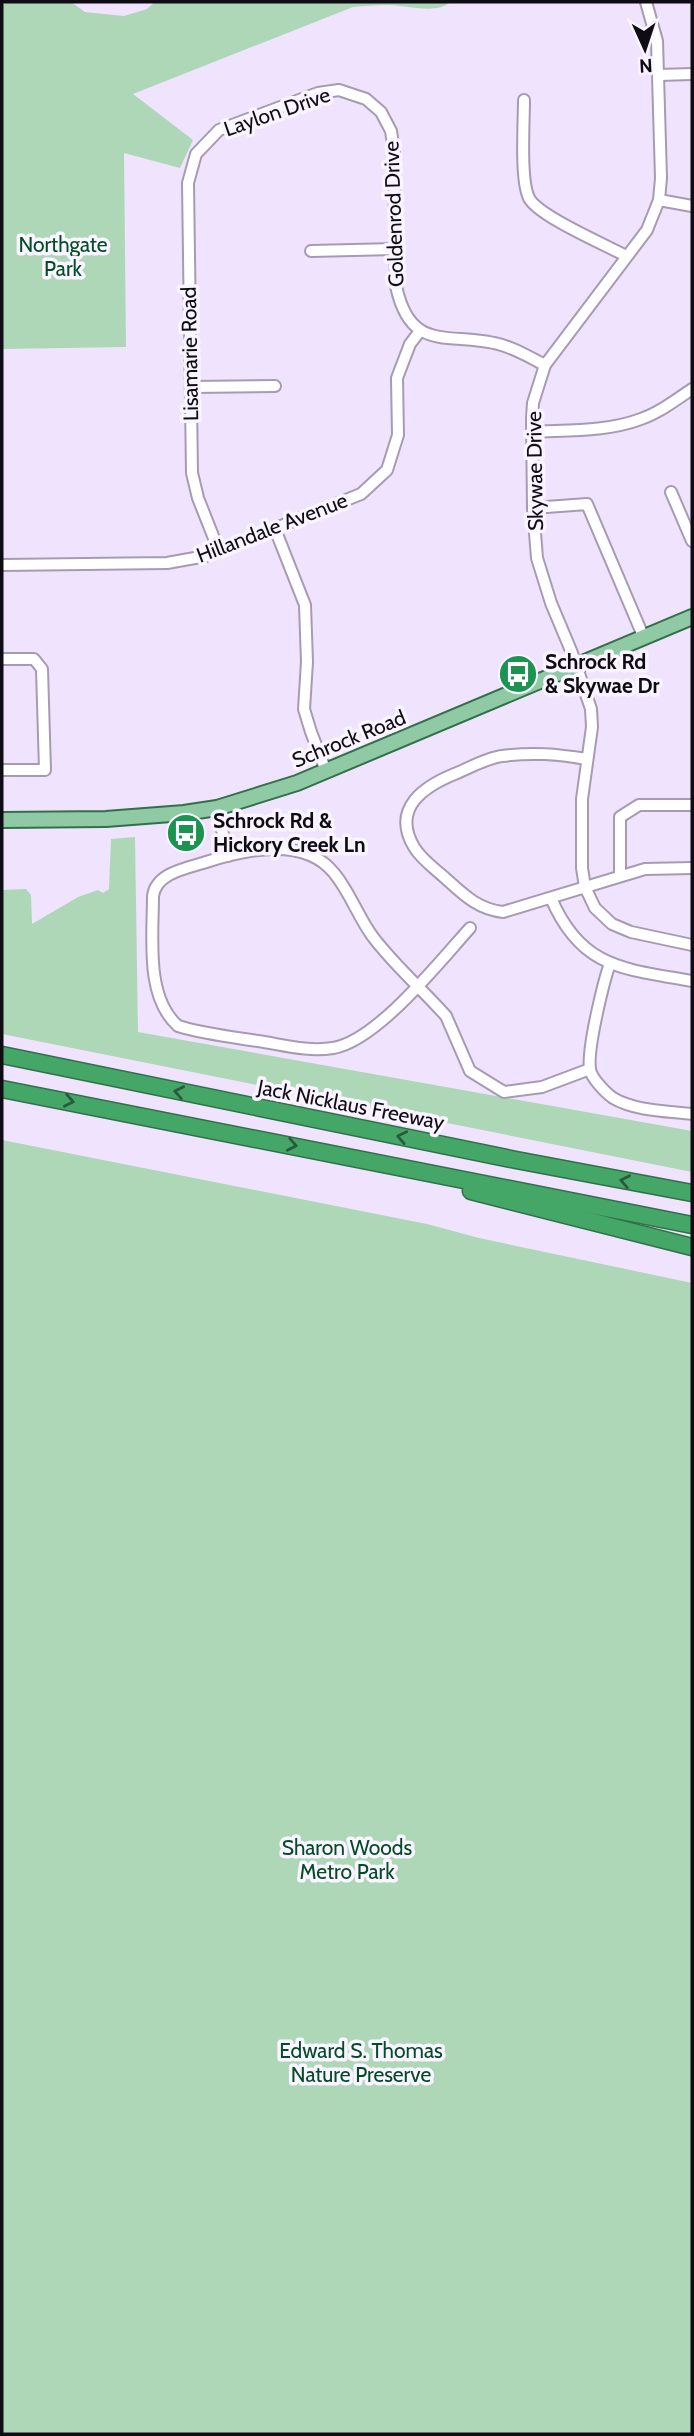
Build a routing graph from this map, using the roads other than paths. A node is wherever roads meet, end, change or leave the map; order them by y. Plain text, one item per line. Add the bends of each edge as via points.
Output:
1 (646, 2) edge
2 (692, 74) edge
3 (659, 75) junction
4 (366, 99) joint
5 (524, 100) dead end
6 (196, 153) joint
7 (659, 200) junction
8 (692, 206) edge
9 (395, 248) junction
10 (311, 251) dead end
11 (626, 256) junction
12 (420, 331) junction
13 (545, 365) junction
14 (275, 386) dead end
15 (191, 387) junction
16 (692, 388) edge
17 (532, 432) junction
18 (671, 492) dead end
19 (533, 508) junction
20 (275, 529) junction
21 (692, 541) edge
22 (219, 551) junction
23 (2, 565) edge
24 (692, 617) edge
25 (644, 638) junction
26 (2, 659) edge
27 (577, 667) junction
28 (587, 759) junction
29 (2, 770) edge
30 (326, 771) junction
31 (692, 805) edge
32 (218, 807) junction
33 (2, 820) edge
34 (228, 856) junction
35 (692, 867) edge
36 (620, 875) junction
37 (585, 887) junction
38 (551, 898) junction
39 (470, 928) dead end
40 (692, 945) edge
41 (610, 963) junction
42 (692, 981) edge
43 (417, 987) junction
44 (2, 1055) edge
45 (590, 1069) junction
46 (2, 1089) edge
47 (692, 1114) edge
48 (371, 1161) junction
49 (692, 1193) edge
50 (692, 1225) edge
51 (692, 1247) edge

1 - 3 street, Skywae Drive via 657,41
2 - 3 street
3 - 7 street, Skywae Drive
4 - 6 street, Laylon Drive via 339,90 318,93 219,130
4 - 9 street, Goldenrod Drive via 381,112 391,131
5 - 11 street via 529,198 541,212
6 - 15 street, Lisamarie Road via 187,183
7 - 8 street
7 - 11 street, Skywae Drive via 647,230
9 - 10 street
9 - 12 street, Goldenrod Drive via 400,304
11 - 13 street, Skywae Drive
12 - 13 street via 442,338 498,343
12 - 20 street, Hillandale Avenue via 397,378 398,435 387,470 360,494
13 - 17 street, Skywae Drive via 533,403
14 - 15 street
15 - 22 street, Lisamarie Road via 192,473
16 - 17 street via 666,407 617,426
17 - 19 street, Skywae Drive
18 - 21 street
19 - 25 street via 587,504
19 - 27 street, Skywae Drive via 537,558
20 - 22 street, Hillandale Avenue
20 - 30 street via 305,604 304,709
22 - 23 street, Hillandale Avenue via 166,563
24 - 25 main road, Schrock Road
25 - 27 main road, Schrock Road
26 - 29 street via 34,659 42,669 46,770
27 - 28 street, Skywae Drive via 592,718
27 - 30 main road, Schrock Road
28 - 37 street, Skywae Drive via 582,799
28 - 38 street via 548,752 498,757 421,790 409,807 407,828 414,847 471,902 503,912
30 - 32 main road, Schrock Road
31 - 36 street via 639,804 620,817
32 - 33 main road, Schrock Road via 105,819
32 - 34 street
34 - 43 street via 259,849 299,851 318,858 333,872 391,961
34 - 43 street via 174,872 154,888 153,978 178,1027 303,1049 336,1048 365,1034
35 - 36 street
36 - 37 street
37 - 38 street
37 - 40 street via 595,908 612,924
38 - 41 street via 577,942
39 - 43 street
41 - 42 street
41 - 45 street
43 - 45 street via 446,1016 470,1071 504,1091 542,1087
49 -> 44 highway, Jack Nicklaus Freeway
45 - 47 street via 613,1097 641,1107
46 -> 48 highway
48 - 50 highway
48 - 51 highway via 512,1203

